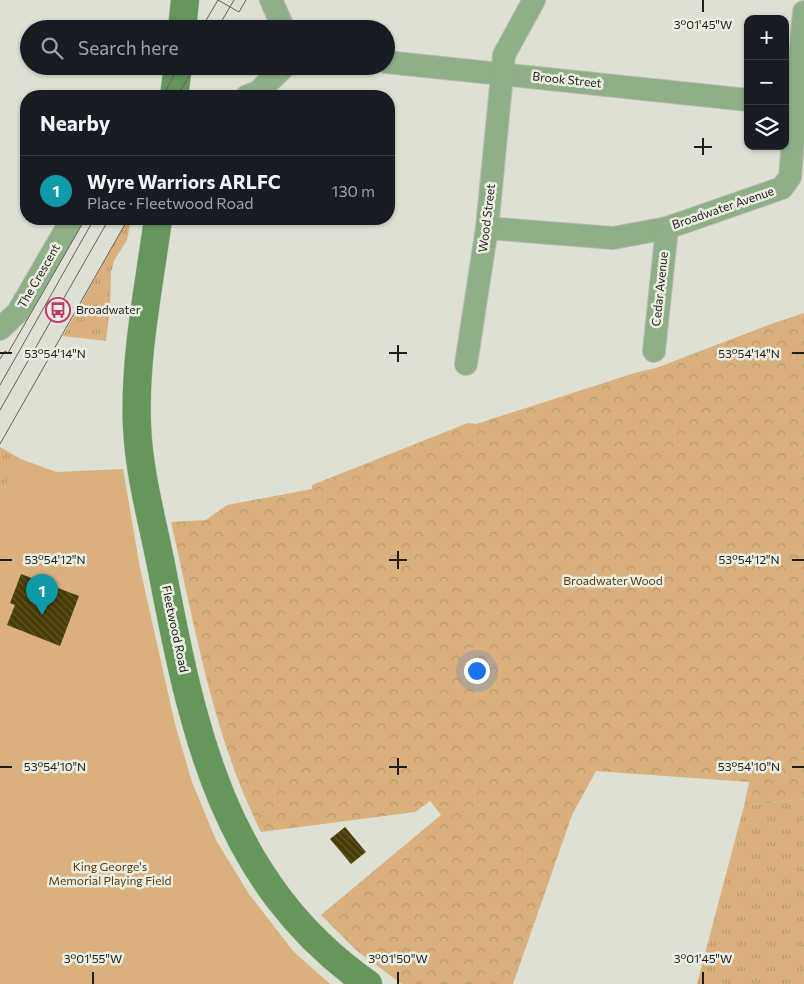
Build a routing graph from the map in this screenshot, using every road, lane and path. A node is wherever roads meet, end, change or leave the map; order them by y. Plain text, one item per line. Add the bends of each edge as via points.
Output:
1 (186, 0) edge
2 (271, 0) edge
3 (534, 0) edge
4 (804, 12) edge
5 (183, 20) edge
6 (280, 20) edge
7 (395, 63) edge
8 (502, 72) junction
9 (177, 75) edge
10 (276, 75) edge
11 (175, 90) edge
12 (260, 90) edge
13 (744, 100) edge
14 (791, 105) edge
15 (793, 189) edge
16 (69, 225) edge
17 (157, 225) edge
18 (487, 228) junction
19 (667, 228) junction
20 (0, 329) edge
21 (654, 351) dead end
22 (466, 364) dead end
23 (368, 984) edge

1 - 5 street
2 - 6 street
3 - 8 street, Wood Street via 508,46
4 - 14 street, Broadwater Avenue
7 - 8 street, Brook Street
8 - 13 street, Brook Street
8 - 18 street, Wood Street
9 - 11 street
10 - 12 street
14 - 15 street, Broadwater Avenue via 790,176
15 - 19 street, Broadwater Avenue
16 - 20 street, The Crescent via 18,312
17 - 23 street, Fleetwood Road via 140,359 137,428 142,473 191,705 212,775 252,861 289,911 325,948
18 - 19 street, Broadwater Avenue via 613,238
18 - 22 street, Wood Street
19 - 21 street, Cedar Avenue

